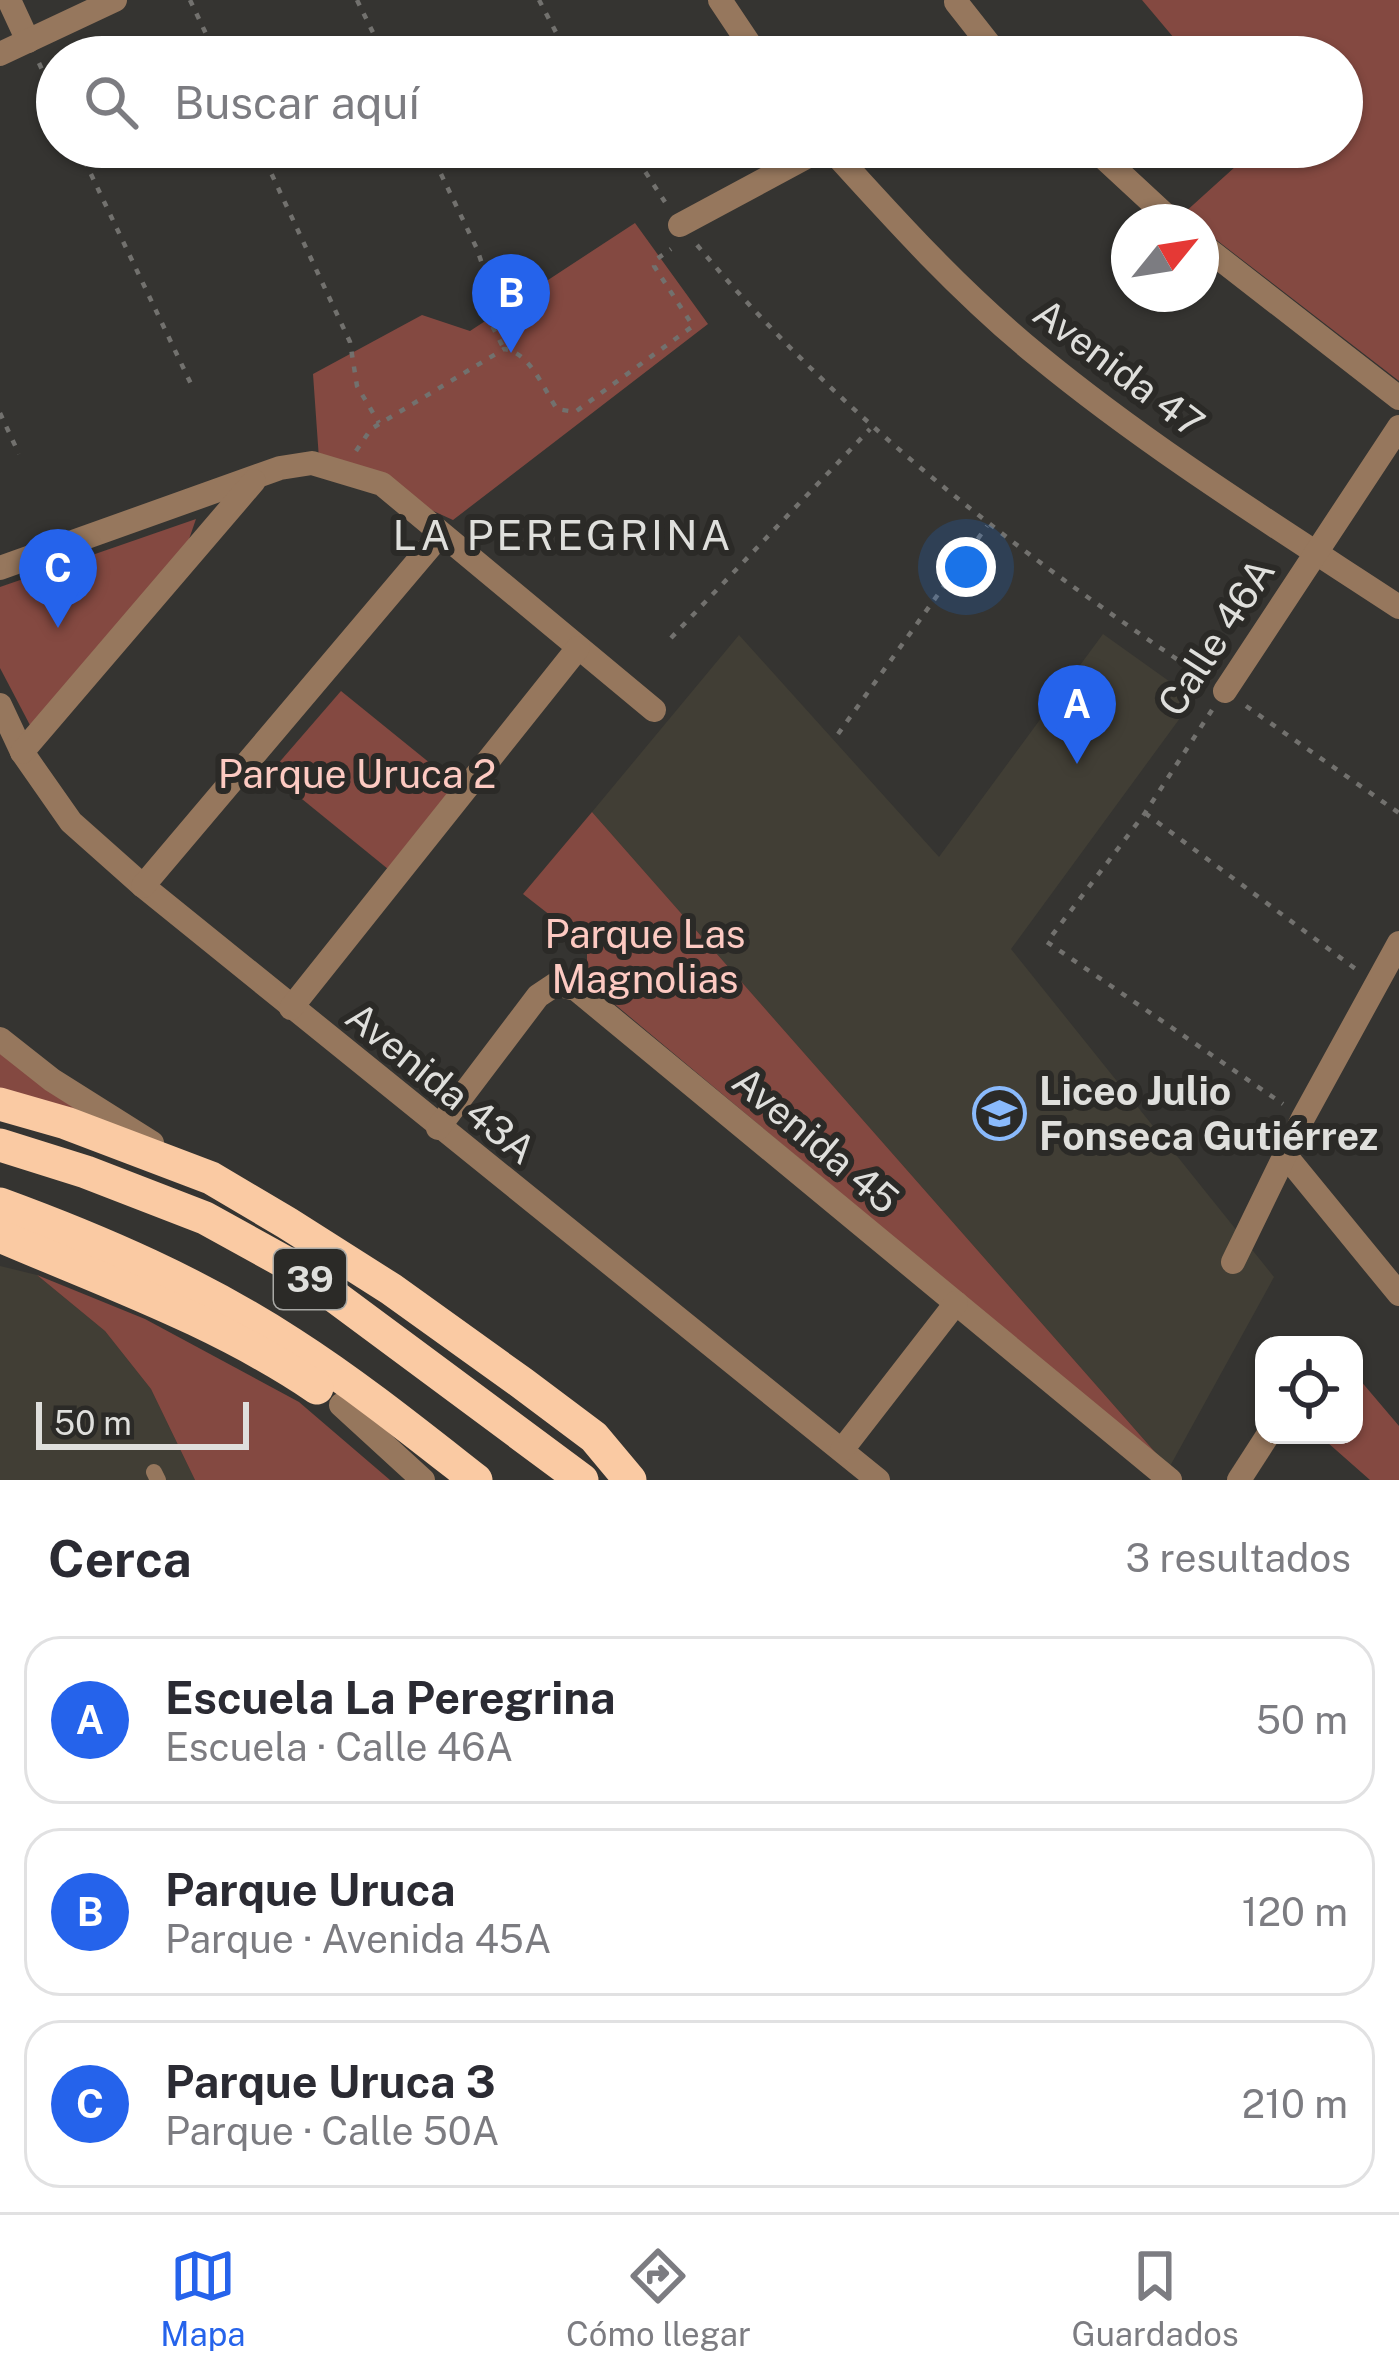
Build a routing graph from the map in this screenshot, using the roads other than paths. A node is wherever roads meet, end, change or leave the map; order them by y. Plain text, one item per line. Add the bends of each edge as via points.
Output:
1 (9, 0) edge
2 (115, 0) edge
3 (720, 0) edge
4 (956, 2) edge
5 (39, 36) edge
6 (744, 36) edge
7 (976, 36) edge
8 (36, 37) edge
9 (28, 41) junction
10 (0, 54) edge
11 (792, 168) edge
12 (846, 168) edge
13 (1115, 168) edge
14 (1154, 204) edge
15 (685, 231) road end
16 (1219, 258) edge
17 (1399, 398) edge
18 (1399, 427) edge
19 (255, 479) junction
20 (440, 535) junction
21 (1314, 551) junction
22 (0, 568) edge
23 (1399, 608) edge
24 (578, 648) junction
25 (1225, 691) road end
26 (0, 705) edge
27 (654, 710) dead end
28 (22, 752) junction
29 (143, 886) junction
30 (1399, 943) edge
31 (291, 1008) junction
32 (0, 1040) edge
33 (0, 1104) edge
34 (438, 1128) junction
35 (0, 1145) edge
36 (1286, 1156) junction
37 (211, 1178) junction
38 (0, 1204) edge
39 (0, 1236) edge
40 (1233, 1262) dead end
41 (1399, 1294) edge
42 (956, 1303) junction
43 (341, 1405) junction
44 (594, 1437) junction
45 (1262, 1444) edge
46 (842, 1450) junction
47 (423, 1480) edge
48 (444, 1480) edge
49 (476, 1480) edge
50 (582, 1480) edge
51 (630, 1480) edge
52 (650, 1480) edge
53 (878, 1480) edge
54 (1170, 1480) edge
55 (1240, 1480) edge

1 - 9 street
2 - 5 street
3 - 6 street
4 - 7 street
8 - 9 street
9 - 10 street
11 - 15 street
12 - 21 street, Avenida 47 via 934,263 1037,356
13 - 14 street
16 - 17 street
18 - 21 street, Calle 46A
19 - 20 street via 312,463 348,473 382,484
19 - 22 street
19 - 28 street
20 - 24 street
20 - 29 street
21 - 23 street, Avenida 47
21 - 25 street, Calle 46A
24 - 27 street
24 - 31 street
26 - 28 street, Avenida 43A
28 - 29 street, Avenida 43A via 71,822
29 - 31 street, Avenida 43A
30 - 36 street
31 - 34 street, Avenida 43A
32 - 37 street
33 - 37 highway
34 - 42 street, Avenida 45 via 538,996 556,984 576,989
34 - 46 street, Avenida 43A
35 - 50 highway, 39 via 205,1218 298,1270
36 - 40 street
36 - 41 street
37 - 44 highway via 391,1289
38 - 49 highway, 39 via 92,1237 206,1293 292,1343
39 - 43 highway via 189,1316
42 - 46 street
42 - 54 street, Avenida 45
43 - 47 street
43 - 48 highway
44 - 51 highway
44 - 52 street
45 - 55 street
46 - 53 street, Avenida 43A

